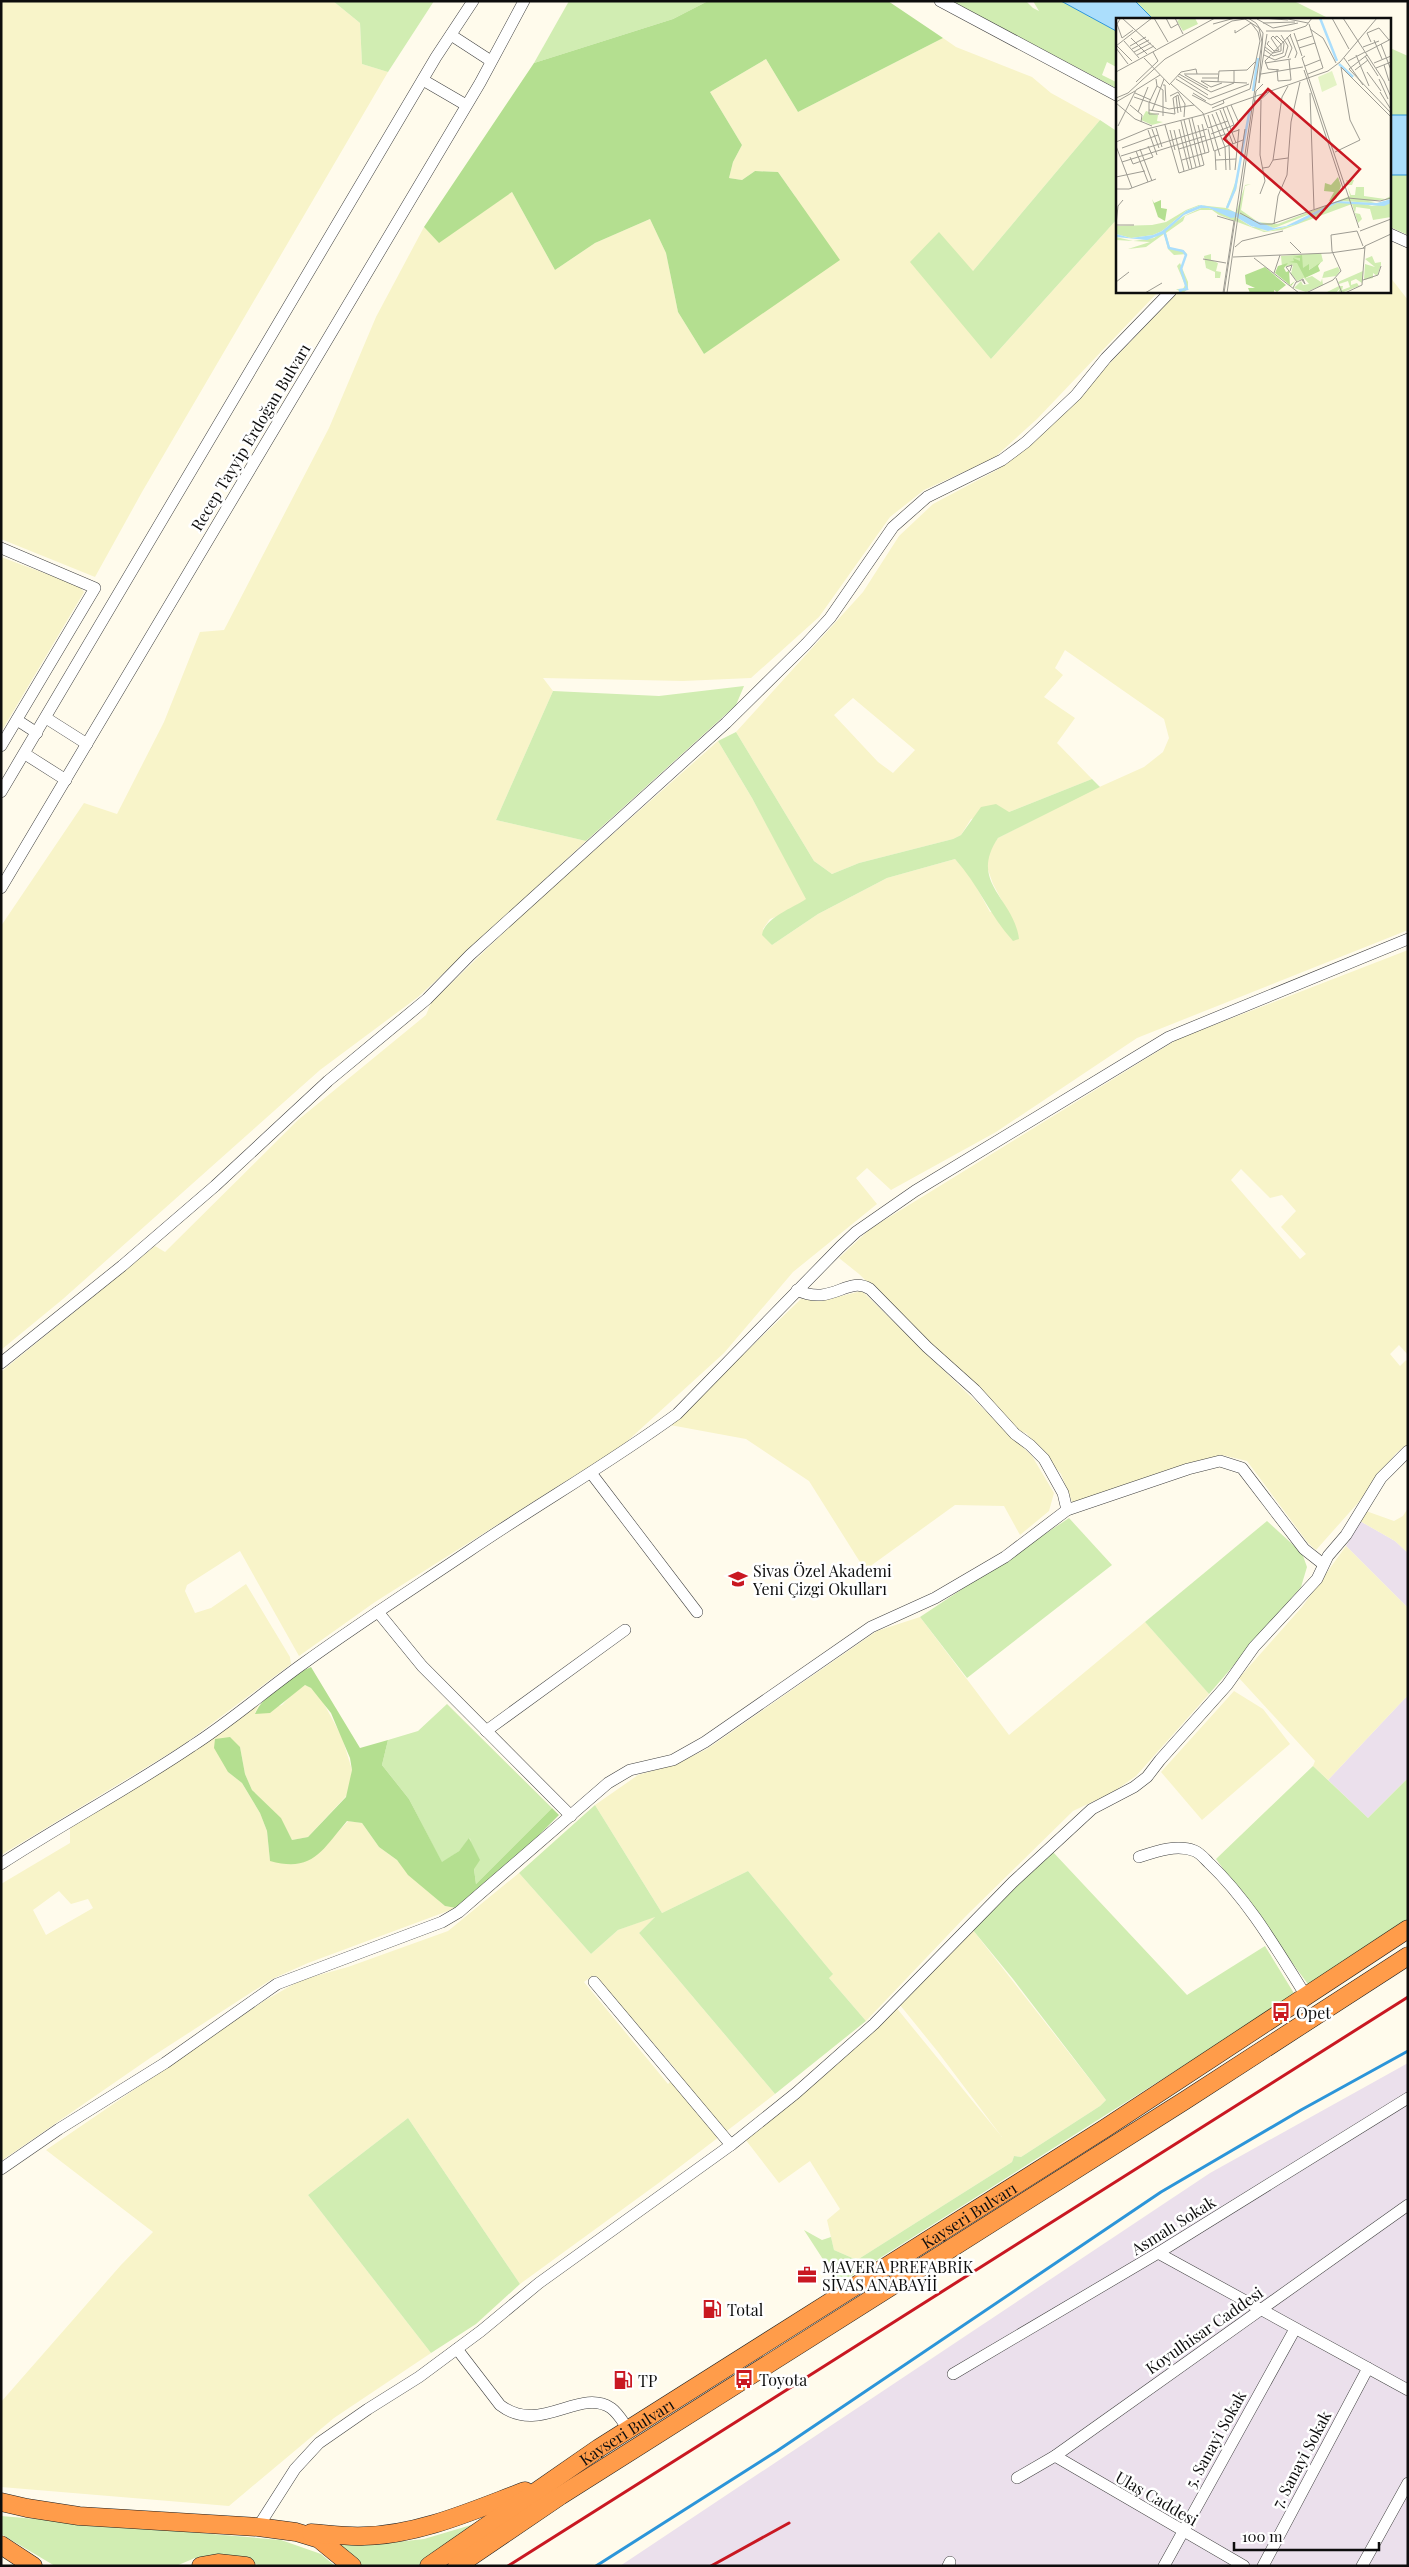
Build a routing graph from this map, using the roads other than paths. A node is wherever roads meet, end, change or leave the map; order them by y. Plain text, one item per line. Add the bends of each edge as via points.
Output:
1 (474, 1) edge
2 (524, 1) edge
3 (940, 1) edge
4 (451, 35) junction
5 (490, 61) junction
6 (423, 80) junction
7 (1116, 95) edge
8 (466, 105) junction
9 (1392, 235) edge
10 (1408, 242) edge
11 (1170, 292) edge
12 (1, 548) edge
13 (46, 718) junction
14 (17, 720) junction
15 (37, 733) junction
16 (87, 744) junction
17 (1, 746) edge
18 (25, 754) junction
19 (66, 780) junction
20 (1, 792) edge
21 (1, 888) edge
22 (1408, 939) edge
23 (797, 1290) junction
24 (1, 1363) edge
25 (1408, 1451) edge
26 (591, 1473) junction
27 (1067, 1510) junction
28 (1323, 1564) junction
29 (378, 1612) junction
30 (697, 1612) dead end
31 (626, 1630) dead end
32 (486, 1732) junction
33 (571, 1816) junction
34 (1139, 1857) dead end
35 (1, 1864) edge
36 (1408, 1929) edge
37 (1408, 1956) edge
38 (594, 1982) dead end
39 (1306, 1996) junction
40 (1408, 2098) edge
41 (731, 2145) junction
42 (1, 2169) edge
43 (1408, 2205) edge
44 (1158, 2253) junction
45 (1259, 2310) junction
46 (1295, 2329) junction
47 (457, 2349) junction
48 (1368, 2368) junction
49 (953, 2374) dead end
50 (1408, 2390) edge
51 (628, 2429) junction
52 (1055, 2456) junction
53 (1017, 2478) dead end
54 (551, 2480) junction
55 (1408, 2483) edge
56 (1, 2502) edge
57 (258, 2527) junction
58 (296, 2532) junction
59 (1183, 2532) junction
60 (1, 2545) edge
61 (33, 2566) edge
62 (201, 2566) edge
63 (246, 2566) edge
64 (352, 2566) edge
65 (429, 2566) edge
66 (457, 2566) edge
67 (1164, 2566) edge
68 (1244, 2566) edge
69 (1263, 2566) edge
70 (1362, 2566) edge

1 - 4 street, Recep Tayyip Erdoğan Bulvarı
2 - 5 street, Recep Tayyip Erdoğan Bulvarı
3 - 7 street
4 - 5 street
4 - 6 street, Recep Tayyip Erdoğan Bulvarı
5 - 8 street, Recep Tayyip Erdoğan Bulvarı
6 - 8 street
6 - 13 street, Recep Tayyip Erdoğan Bulvarı
8 - 16 street, Recep Tayyip Erdoğan Bulvarı
9 - 10 street
11 - 24 street via 1106,358 1076,395 1026,442 1002,460 927,497 893,527 830,618 806,644 726,723 470,955 427,999 328,1081 215,1186 122,1266
12 - 14 street via 95,588
13 - 15 street, Recep Tayyip Erdoğan Bulvarı
13 - 16 street
14 - 15 street
14 - 17 street
15 - 18 street, Recep Tayyip Erdoğan Bulvarı
16 - 19 street, Recep Tayyip Erdoğan Bulvarı
18 - 19 street
18 - 20 street, Recep Tayyip Erdoğan Bulvarı
19 - 21 street, Recep Tayyip Erdoğan Bulvarı
22 - 23 street via 1169,1037 890,1208 856,1232
23 - 26 street via 677,1414
23 - 27 street via 823,1296 851,1285 862,1284 870,1289 975,1390 1014,1434 1044,1459 1063,1492
25 - 28 street via 1382,1478 1346,1535
26 - 29 street via 525,1513
26 - 30 street
27 - 28 street via 1188,1469 1220,1461 1232,1463 1242,1468 1304,1549
27 - 33 street via 1004,1558 935,1598 871,1626 706,1742 673,1760 630,1770 608,1783
28 - 41 street via 1317,1579 1254,1647 1227,1684 1147,1777 1092,1809 1013,1882 874,2024
29 - 32 street via 422,1666
29 - 35 street via 195,1744 123,1792
31 - 32 street
32 - 33 street
33 - 42 street via 459,1912 433,1925 277,1984 166,2063
34 - 39 street via 1160,1850 1182,1848 1197,1851 1226,1878
36 - 39 highway, Kayseri Bulvarı
37 - 66 highway, Kayseri Bulvarı via 560,2496
38 - 41 street
39 - 51 highway, Kayseri Bulvarı via 1104,2129
40 - 44 street, Asmalı Sokak
41 - 47 street via 539,2283
43 - 45 street, Koyulhisar Caddesi
44 - 45 street
44 - 49 street, Asmalı Sokak
45 - 46 street
45 - 52 street, Koyulhisar Caddesi
46 - 48 street
46 - 59 street, 5. Sanayi Sokak
47 - 51 street via 508,2412 525,2417 588,2403 602,2404 618,2415
47 - 57 street via 319,2443 295,2469
48 - 50 street
48 - 69 street, 7. Sanayi Sokak
51 - 54 highway, Kayseri Bulvarı
52 - 53 street, Koyulhisar Caddesi
52 - 59 street, Ulaş Caddesi
54 - 58 highway via 463,2514 399,2532 364,2536
54 - 65 highway, Kayseri Bulvarı
55 - 70 street
56 - 57 highway via 79,2516
57 - 58 highway
58 - 64 highway via 328,2545
59 - 67 street, 5. Sanayi Sokak
59 - 68 street, Ulaş Caddesi
60 - 61 highway
62 - 63 highway via 218,2563

